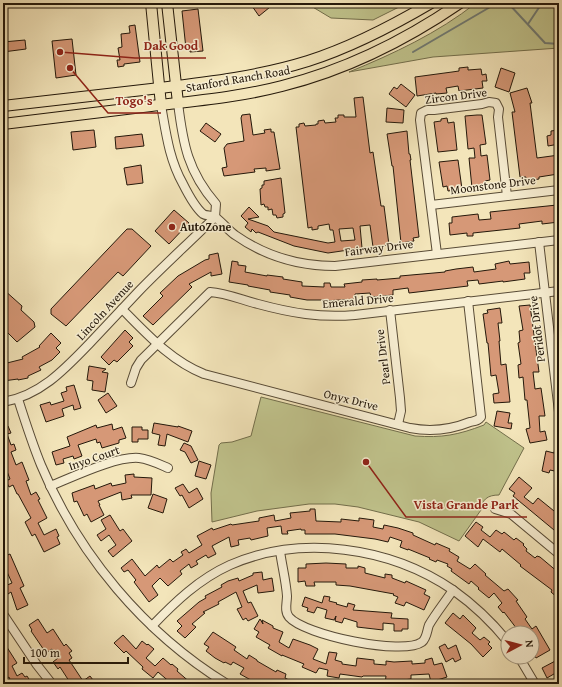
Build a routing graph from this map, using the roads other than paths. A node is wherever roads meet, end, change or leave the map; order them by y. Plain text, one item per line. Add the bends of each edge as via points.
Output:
1 (151, 3) edge
2 (167, 3) edge
3 (432, 3) edge
4 (460, 3) edge
5 (176, 86) junction
6 (160, 88) junction
7 (178, 103) junction
8 (162, 105) junction
9 (3, 106) edge
10 (3, 124) edge
11 (559, 190) edge
12 (508, 196) junction
13 (431, 205) junction
14 (215, 217) junction
15 (559, 240) edge
16 (539, 242) junction
17 (437, 254) junction
18 (559, 290) edge
19 (545, 292) junction
20 (468, 301) junction
21 (122, 310) junction
22 (390, 310) junction
23 (157, 343) junction
24 (131, 383) dead end
25 (18, 399) junction
26 (3, 402) edge
27 (559, 412) edge
28 (398, 424) junction
29 (168, 468) dead end
30 (50, 486) junction
31 (495, 508) dead end
32 (280, 551) junction
33 (559, 554) edge
34 (453, 590) junction
35 (4, 619) edge
36 (152, 626) junction
37 (500, 633) edge
38 (523, 665) edge
39 (52, 684) edge
40 (227, 684) edge
41 (534, 684) edge

1 - 6 main road, Fairway Drive
2 - 5 main road
3 - 5 main road, Stanford Ranch Road via 382,31 308,61 246,77
4 - 7 main road, Stanford Ranch Road via 388,46 314,76 282,86
5 - 6 main road, Stanford Ranch Road
5 - 7 main road
6 - 8 main road, Fairway Drive
6 - 9 main road, Stanford Ranch Road
7 - 8 main road, Stanford Ranch Road
7 - 14 street via 188,157 196,176 216,204
8 - 10 main road, Stanford Ranch Road
8 - 14 street, Fairway Drive via 170,154 181,182 204,215
11 - 12 street, Moonstone Drive
12 - 13 street, Moonstone Drive
12 - 13 street, Zircon Drive via 499,109 496,103 489,102 427,110 421,113
13 - 17 street, Zircon Drive
14 - 17 street, Fairway Drive via 235,235 260,250 300,263 335,266
14 - 21 street, Lincoln Avenue
15 - 16 street, Fairway Drive
16 - 17 street, Fairway Drive
16 - 19 street, Peridot Drive
18 - 19 street, Emerald Drive
19 - 20 street, Emerald Drive
19 - 27 street, Peridot Drive
20 - 22 street, Emerald Drive
20 - 28 street, Onyx Drive via 481,417 462,426 435,431
21 - 23 street, Onyx Drive
21 - 25 street, Lincoln Avenue via 60,373
22 - 23 street, Emerald Drive via 343,316 316,316 276,309 210,292
22 - 28 street, Pearl Drive via 401,411
23 - 24 street via 141,360
23 - 28 street, Onyx Drive via 176,359 204,374
25 - 26 street, Lincoln Avenue
25 - 30 street
29 - 30 street, Inyo Court via 144,459 125,459
30 - 36 street via 83,545 113,585
31 - 33 street via 514,517
32 - 34 street via 333,549 366,553 411,567
32 - 34 street via 287,597 286,611 289,617 297,623 336,638 387,646 412,646 421,643 425,640 430,624
32 - 36 street via 244,560 215,573 184,594
34 - 37 street via 480,612
35 - 39 street
36 - 40 street
38 - 41 street

